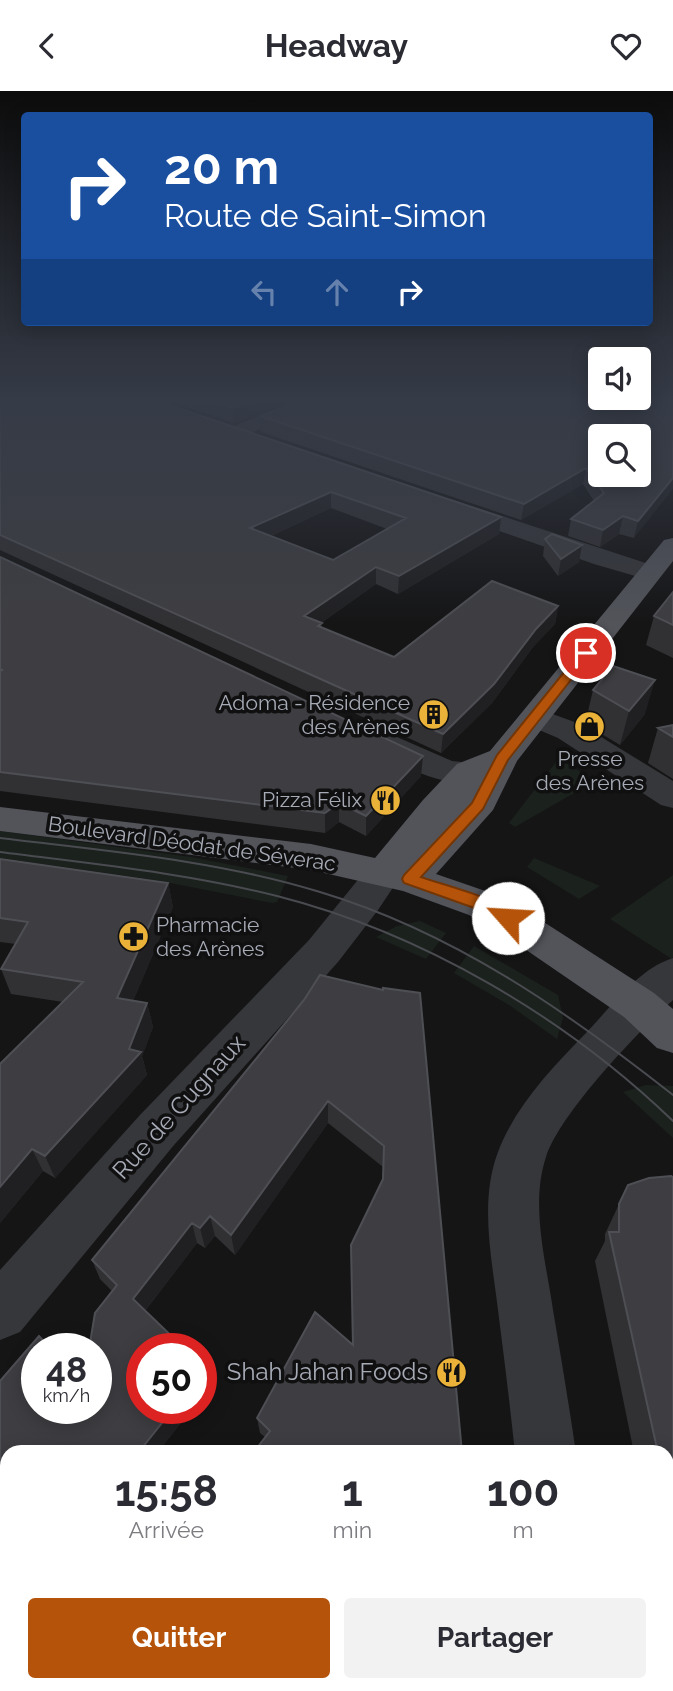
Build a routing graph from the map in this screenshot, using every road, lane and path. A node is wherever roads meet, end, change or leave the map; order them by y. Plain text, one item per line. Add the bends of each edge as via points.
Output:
1 (433, 500) edge
2 (673, 545) edge
3 (649, 572) junction
4 (536, 717) junction
5 (349, 725) edge
6 (502, 758) junction
7 (460, 781) junction
8 (673, 797) edge
9 (0, 819) edge
10 (385, 886) junction
11 (673, 974) edge
12 (639, 1005) junction
13 (673, 1035) edge
14 (0, 1311) edge
15 (545, 1445) edge

1 - 3 street
2 - 3 main road
3 - 4 main road
4 - 6 main road
4 - 8 street via 569,731
5 - 7 street
6 - 7 main road
6 - 10 main road via 481,801
7 - 10 main road
9 - 10 main road, Boulevard Déodat de Séverac via 286,853
10 - 12 main road, Boulevard Déodat de Séverac via 483,905
10 - 14 street, Rue de Cugnaux via 135,1153
11 - 12 street
12 - 13 main road, Boulevard Déodat de Séverac
12 - 15 street via 543,1114 522,1154 514,1191 515,1233

